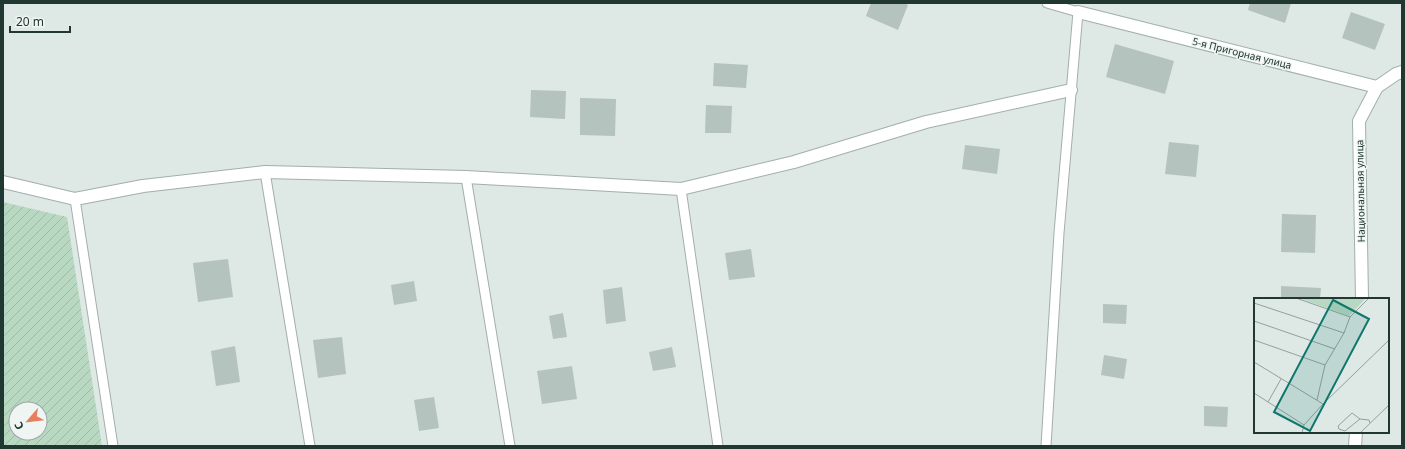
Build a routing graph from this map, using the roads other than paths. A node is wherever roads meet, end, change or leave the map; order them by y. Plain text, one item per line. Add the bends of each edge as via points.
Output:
1 (1047, 3) edge
2 (1078, 12) junction
3 (1402, 72) edge
4 (1377, 87) junction
5 (1071, 90) junction
6 (265, 172) junction
7 (466, 177) junction
8 (3, 182) edge
9 (681, 189) junction
10 (75, 199) junction
11 (1362, 298) edge
12 (1356, 433) edge
13 (114, 446) edge
14 (310, 446) edge
15 (510, 446) edge
16 (718, 446) edge
17 (1046, 446) edge
18 (1355, 446) edge

1 - 2 lane
2 - 4 street, 5-я Пригорная улица
2 - 5 lane
3 - 4 street
4 - 11 street, Национальная улица via 1359,121
5 - 9 street via 926,122 794,162
5 - 17 lane
6 - 7 street
6 - 10 street via 143,186
6 - 14 lane
7 - 9 street
7 - 15 lane
8 - 10 street
9 - 16 lane
10 - 13 lane
12 - 18 street

